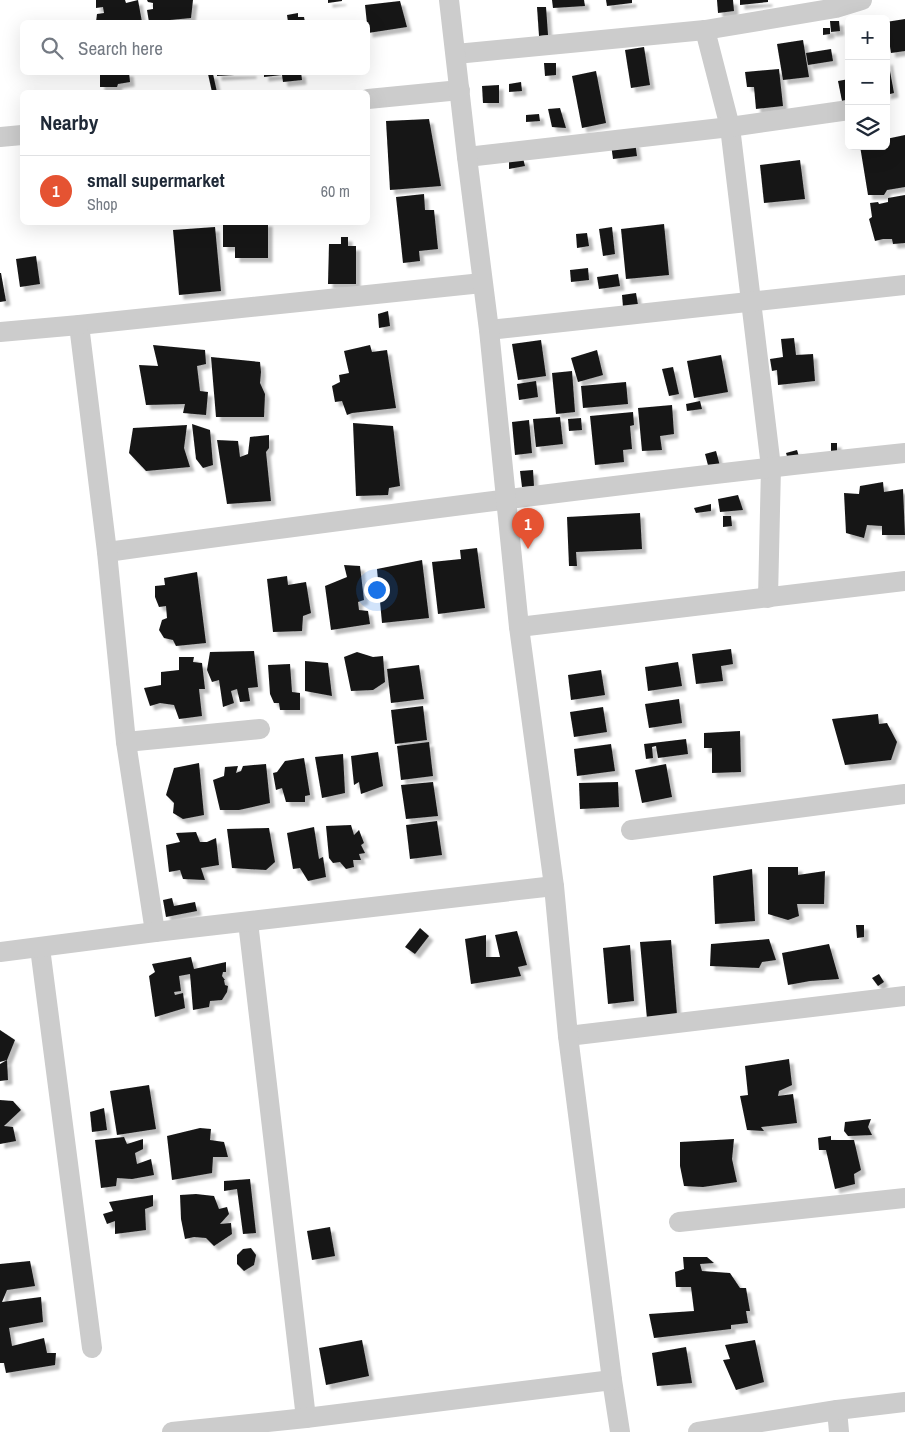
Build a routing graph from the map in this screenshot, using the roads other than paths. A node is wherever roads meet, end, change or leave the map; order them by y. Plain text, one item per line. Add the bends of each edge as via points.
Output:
1 (449, 0) edge
2 (862, 0) edge
3 (705, 30) junction
4 (456, 54) junction
5 (460, 90) junction
6 (370, 100) edge
7 (845, 111) edge
8 (730, 127) junction
9 (20, 135) edge
10 (0, 137) edge
11 (466, 157) junction
12 (482, 283) junction
13 (905, 285) edge
14 (750, 301) junction
15 (78, 324) junction
16 (489, 330) junction
17 (0, 332) edge
18 (905, 453) edge
19 (771, 467) junction
20 (505, 499) junction
21 (107, 552) junction
22 (905, 581) edge
23 (768, 598) junction
24 (519, 627) junction
25 (260, 729) dead end
26 (126, 742) junction
27 (905, 794) edge
28 (631, 830) dead end
29 (554, 886) junction
30 (248, 922) junction
31 (155, 932) junction
32 (40, 948) junction
33 (0, 952) edge
34 (905, 996) edge
35 (568, 1036) junction
36 (905, 1198) edge
37 (679, 1222) dead end
38 (92, 1348) dead end
39 (612, 1380) junction
40 (905, 1402) edge
41 (837, 1410) junction
42 (306, 1418) junction
43 (172, 1432) edge
44 (620, 1432) edge
45 (698, 1432) edge
46 (839, 1432) edge

1 - 4 street
2 - 3 street via 836,8
3 - 4 street
3 - 8 street
4 - 5 street
5 - 6 street
5 - 11 street
7 - 8 street
8 - 11 street
8 - 14 street
9 - 10 street
11 - 12 street
12 - 15 street
12 - 16 street
13 - 14 street
14 - 16 street
14 - 19 street
15 - 17 street
15 - 21 street
16 - 20 street
18 - 19 street
19 - 20 street
19 - 23 street
20 - 21 street
20 - 24 street
21 - 26 street
22 - 23 street
23 - 24 street
24 - 29 street
25 - 26 street
26 - 31 street
27 - 28 street
29 - 30 street
29 - 35 street
30 - 31 street
30 - 42 street
31 - 32 street
32 - 33 street
32 - 38 street
34 - 35 street
35 - 39 street
36 - 37 street
39 - 42 street
39 - 44 street
40 - 41 street
41 - 45 street
41 - 46 street
42 - 43 street

